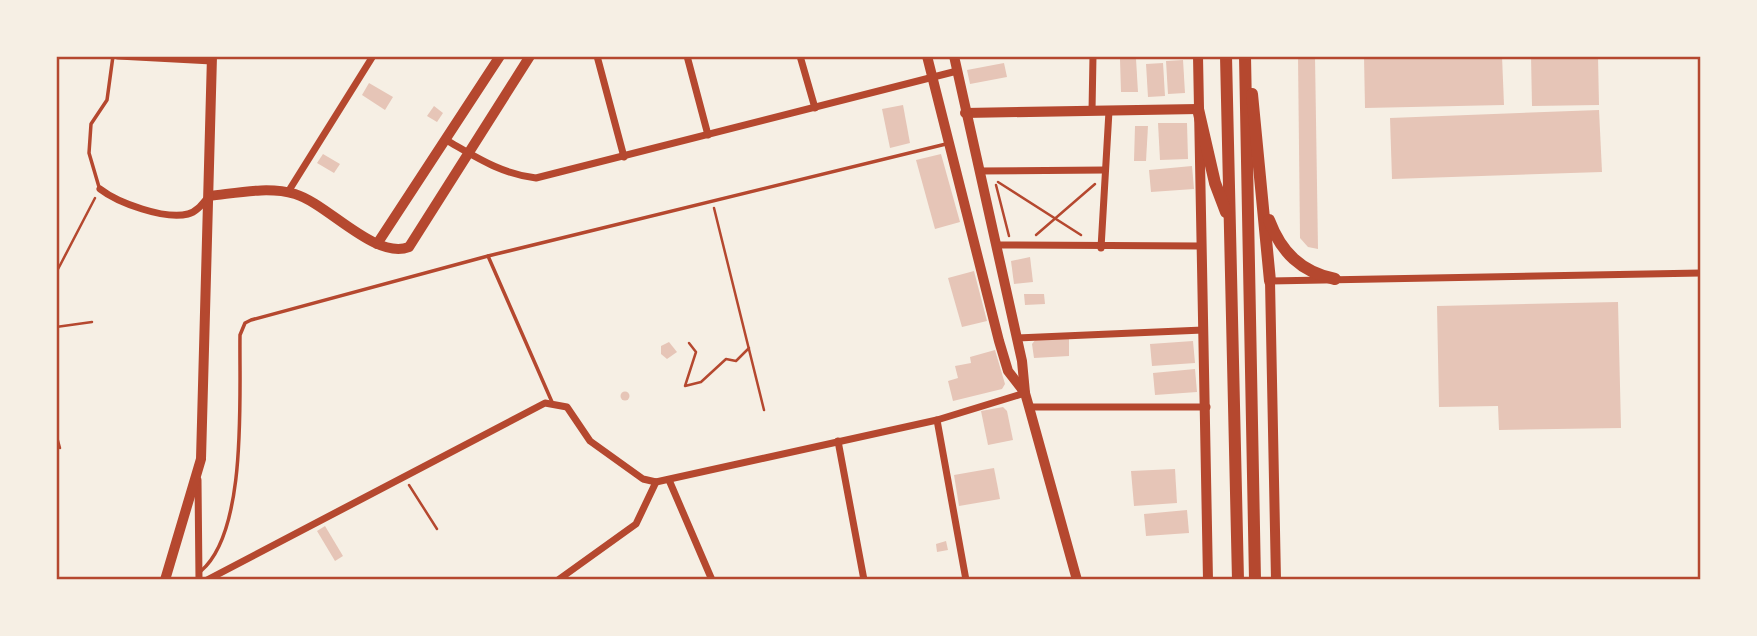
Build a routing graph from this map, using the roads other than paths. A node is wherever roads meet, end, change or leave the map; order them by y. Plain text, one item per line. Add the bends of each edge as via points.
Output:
1 (115, 56) edge
2 (373, 56) edge
3 (500, 56) edge
4 (530, 56) edge
5 (597, 56) edge
6 (687, 56) edge
7 (800, 56) edge
8 (928, 56) edge
9 (954, 56) edge
10 (1093, 56) edge
11 (1198, 56) edge
12 (1227, 56) edge
13 (1246, 56) edge
14 (212, 59) edge
15 (957, 71) junction
16 (932, 78) junction
17 (815, 108) junction
18 (1198, 109) junction
19 (1109, 110) junction
20 (1092, 111) junction
21 (965, 113) junction
22 (708, 135) junction
23 (446, 140) junction
24 (949, 143) junction
25 (467, 152) junction
26 (624, 157) junction
27 (979, 172) junction
28 (1105, 173) junction
29 (100, 189) joint
30 (288, 192) junction
31 (209, 196) junction
32 (1264, 203) junction
33 (1230, 222) junction
34 (377, 244) junction
35 (997, 245) junction
36 (1201, 246) junction
37 (1101, 248) junction
38 (488, 256) junction
39 (1701, 273) edge
40 (1335, 279) junction
41 (1270, 281) junction
42 (1203, 330) junction
43 (1017, 338) junction
44 (1025, 393) junction
45 (552, 402) junction
46 (1030, 407) junction
47 (1207, 407) junction
48 (937, 420) junction
49 (838, 441) junction
50 (198, 480) junction
51 (669, 480) junction
52 (656, 482) junction
53 (199, 576) edge
54 (165, 580) edge
55 (207, 580) edge
56 (558, 580) edge
57 (712, 580) edge
58 (864, 580) edge
59 (966, 580) edge
60 (1077, 580) edge
61 (1209, 580) edge
62 (1238, 580) edge
63 (1255, 580) edge
64 (1276, 580) edge

1 - 14 street
1 - 29 lane via 107,100 91,124 89,153
2 - 30 street
3 - 23 street
4 - 25 street
5 - 26 street
6 - 22 street
7 - 17 street
8 - 16 main road
9 - 15 main road
10 - 20 street
11 - 18 main road
12 - 33 highway
13 - 32 highway
13 - 63 highway
14 - 31 main road
15 - 16 street
15 - 21 main road
16 - 17 street
16 - 24 main road
17 - 22 street
18 - 19 street
18 - 33 highway via 1215,183
18 - 36 main road
19 - 20 street
19 - 28 street
20 - 21 street
21 - 27 main road
22 - 26 street
23 - 25 street
23 - 34 street
24 - 38 lane
24 - 44 main road via 1008,371
25 - 26 street via 512,175 536,177
25 - 34 street via 409,247 390,250
27 - 28 street
27 - 35 main road
28 - 37 street
29 - 31 street via 134,208 187,214
30 - 31 street
30 - 34 street via 309,200
31 - 50 main road
32 - 40 highway via 1288,254 1311,273
32 - 41 highway
33 - 62 highway
35 - 37 street
35 - 43 main road
36 - 37 street
36 - 42 main road
38 - 45 lane
38 - 53 lane via 245,323 240,335 239,447 233,497 216,555
39 - 40 street
40 - 41 street
41 - 64 main road
42 - 43 street
42 - 47 main road
43 - 44 main road
44 - 46 main road
44 - 48 street
45 - 52 street via 573,412 590,441 643,479
45 - 55 street
46 - 47 street
46 - 60 main road
47 - 61 main road
48 - 49 street
48 - 59 street
49 - 51 street
49 - 58 street
50 - 53 street
50 - 54 main road
51 - 52 street
51 - 57 street
52 - 56 street via 636,524

